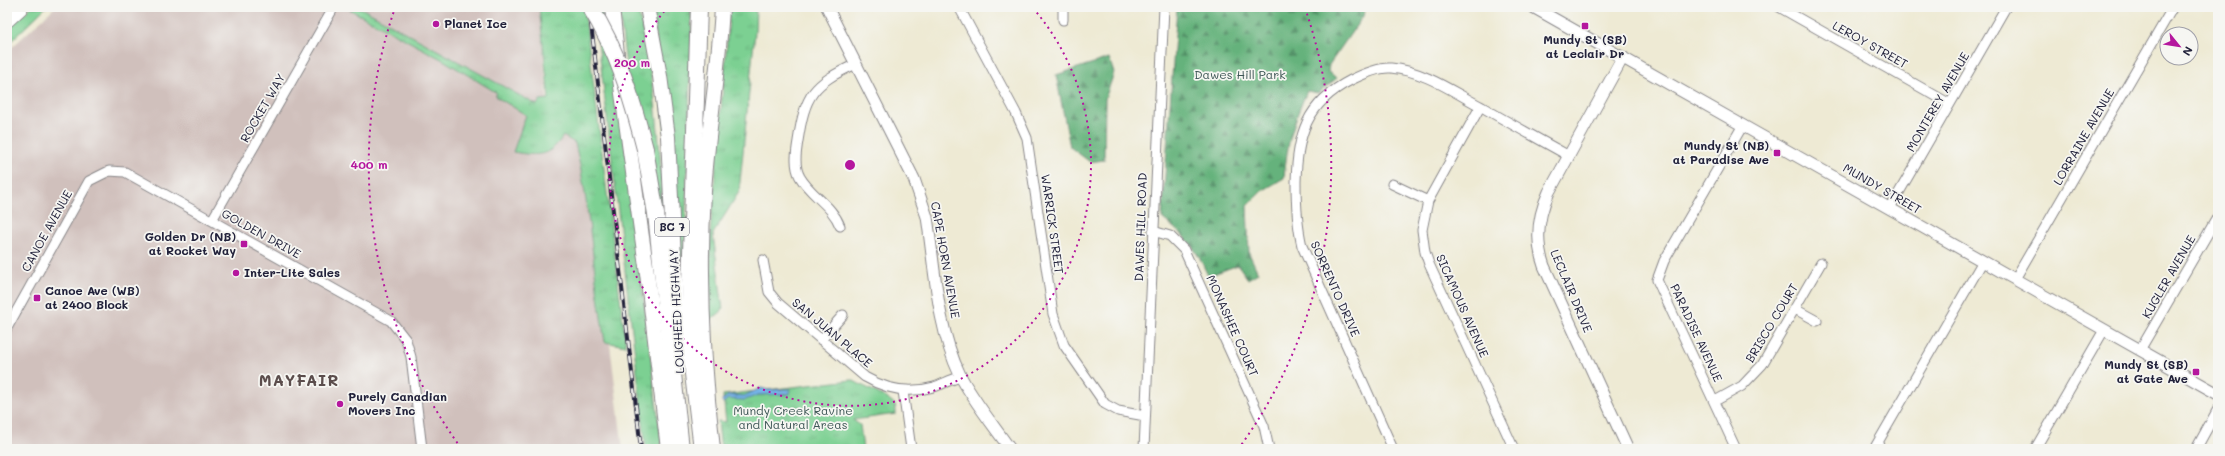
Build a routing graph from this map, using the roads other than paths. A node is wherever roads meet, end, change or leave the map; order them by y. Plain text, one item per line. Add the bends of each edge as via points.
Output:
1 (15, 7) edge
2 (20, 7) edge
3 (334, 7) edge
4 (590, 7) edge
5 (612, 7) edge
6 (647, 7) edge
7 (699, 7) edge
8 (722, 7) edge
9 (826, 7) edge
10 (959, 7) edge
11 (1063, 7) edge
12 (1164, 7) edge
13 (1533, 7) edge
14 (1779, 7) edge
15 (2006, 7) edge
16 (2173, 7) edge
17 (7, 15) edge
18 (7, 19) edge
19 (1063, 20) dead end
20 (1623, 57) junction
21 (856, 64) junction
22 (1950, 104) junction
23 (1480, 107) junction
24 (1742, 125) junction
25 (646, 153) junction
26 (1569, 156) junction
27 (104, 173) joint
28 (1392, 184) dead end
29 (1428, 201) junction
30 (1890, 208) junction
31 (2218, 216) edge
32 (212, 220) junction
33 (840, 226) dead end
34 (1153, 231) junction
35 (762, 260) dead end
36 (1983, 261) junction
37 (1821, 263) dead end
38 (2015, 279) junction
39 (1795, 309) junction
40 (843, 315) dead end
41 (1817, 321) dead end
42 (7, 328) edge
43 (2104, 330) junction
44 (821, 340) junction
45 (2140, 350) junction
46 (961, 377) junction
47 (903, 391) junction
48 (2218, 394) edge
49 (1715, 401) junction
50 (2218, 409) edge
51 (1145, 416) junction
52 (422, 449) edge
53 (668, 449) edge
54 (673, 449) edge
55 (681, 449) edge
56 (686, 449) edge
57 (702, 449) edge
58 (713, 449) edge
59 (911, 449) edge
60 (1010, 449) edge
61 (1144, 449) edge
62 (1269, 449) edge
63 (1393, 449) edge
64 (1514, 449) edge
65 (1628, 449) edge
66 (1736, 449) edge
67 (1874, 449) edge
68 (2035, 449) edge
69 (2196, 449) edge

1 - 17 highway
2 - 18 highway
3 - 32 street, ROCKET WAY
4 - 25 highway, bridge via 612,46 624,75
5 - 53 main road
6 - 56 main road, LOUGHEED HIGHWAY / BC 7 via 668,137
7 - 57 highway via 690,284 693,374
8 - 58 main road, LOUGHEED HIGHWAY / BC 7 via 706,162 702,254 705,364
9 - 21 street, CAPE HORN AVENUE
10 - 51 street, WARRICK STREET via 1019,118 1027,138 1053,314 1060,336 1105,404 1118,411
11 - 19 street
12 - 34 street, DAWES HILL ROAD
13 - 20 street, MUNDY STREET
14 - 22 street, LEROY STREET
15 - 22 street, MONTEREY AVENUE
16 - 38 street, LORRAINE AVENUE
20 - 24 street, MUNDY STREET
20 - 26 street, LECLAIR DRIVE
21 - 33 street via 823,82 809,98 802,114 796,152 800,178 835,214
21 - 46 street, CAPE HORN AVENUE via 911,174 925,208 942,323
22 - 30 street, MONTEREY AVENUE
23 - 26 street, SORRENTO DRIVE
23 - 29 street, SICAMOUS AVENUE
23 - 63 street, SORRENTO DRIVE via 1428,78 1390,68 1363,75 1335,89 1314,110 1299,140 1296,196 1302,246
24 - 30 street, MUNDY STREET
24 - 49 street, PARADISE AVENUE via 1664,261 1657,280
25 - 54 highway
25 - 55 highway via 656,219
26 - 65 street, LECLAIR DRIVE via 1541,210 1538,232 1540,250 1544,266
27 - 32 street, GOLDEN DRIVE via 119,170 132,174
27 - 42 street, CANOE AVENUE via 89,181
28 - 29 street
29 - 64 street, SICAMOUS AVENUE via 1422,230 1429,264
30 - 36 street, MUNDY STREET
31 - 45 street, KUGLER AVENUE
32 - 52 street, GOLDEN DRIVE via 383,316 396,326 406,340 411,357
34 - 51 street, DAWES HILL ROAD
34 - 62 street, MONASHEE COURT via 1170,236 1184,250 1264,426
35 - 44 street, SAN JUAN PLACE via 769,292
36 - 38 street, MUNDY STREET
36 - 67 street
37 - 39 street, BRISCO COURT
38 - 43 street, MUNDY STREET
39 - 41 street
39 - 49 street, BRISCO COURT via 1757,372 1742,386
40 - 44 street
43 - 45 street, MUNDY STREET
43 - 68 street
44 - 47 street, SAN JUAN PLACE via 865,377 881,386
45 - 48 street, MUNDY STREET
46 - 47 street, SAN JUAN PLACE via 934,387
46 - 60 street, CAPE HORN AVENUE
47 - 59 street
49 - 66 street, PARADISE AVENUE
50 - 69 street
51 - 61 street, DAWES HILL ROAD

